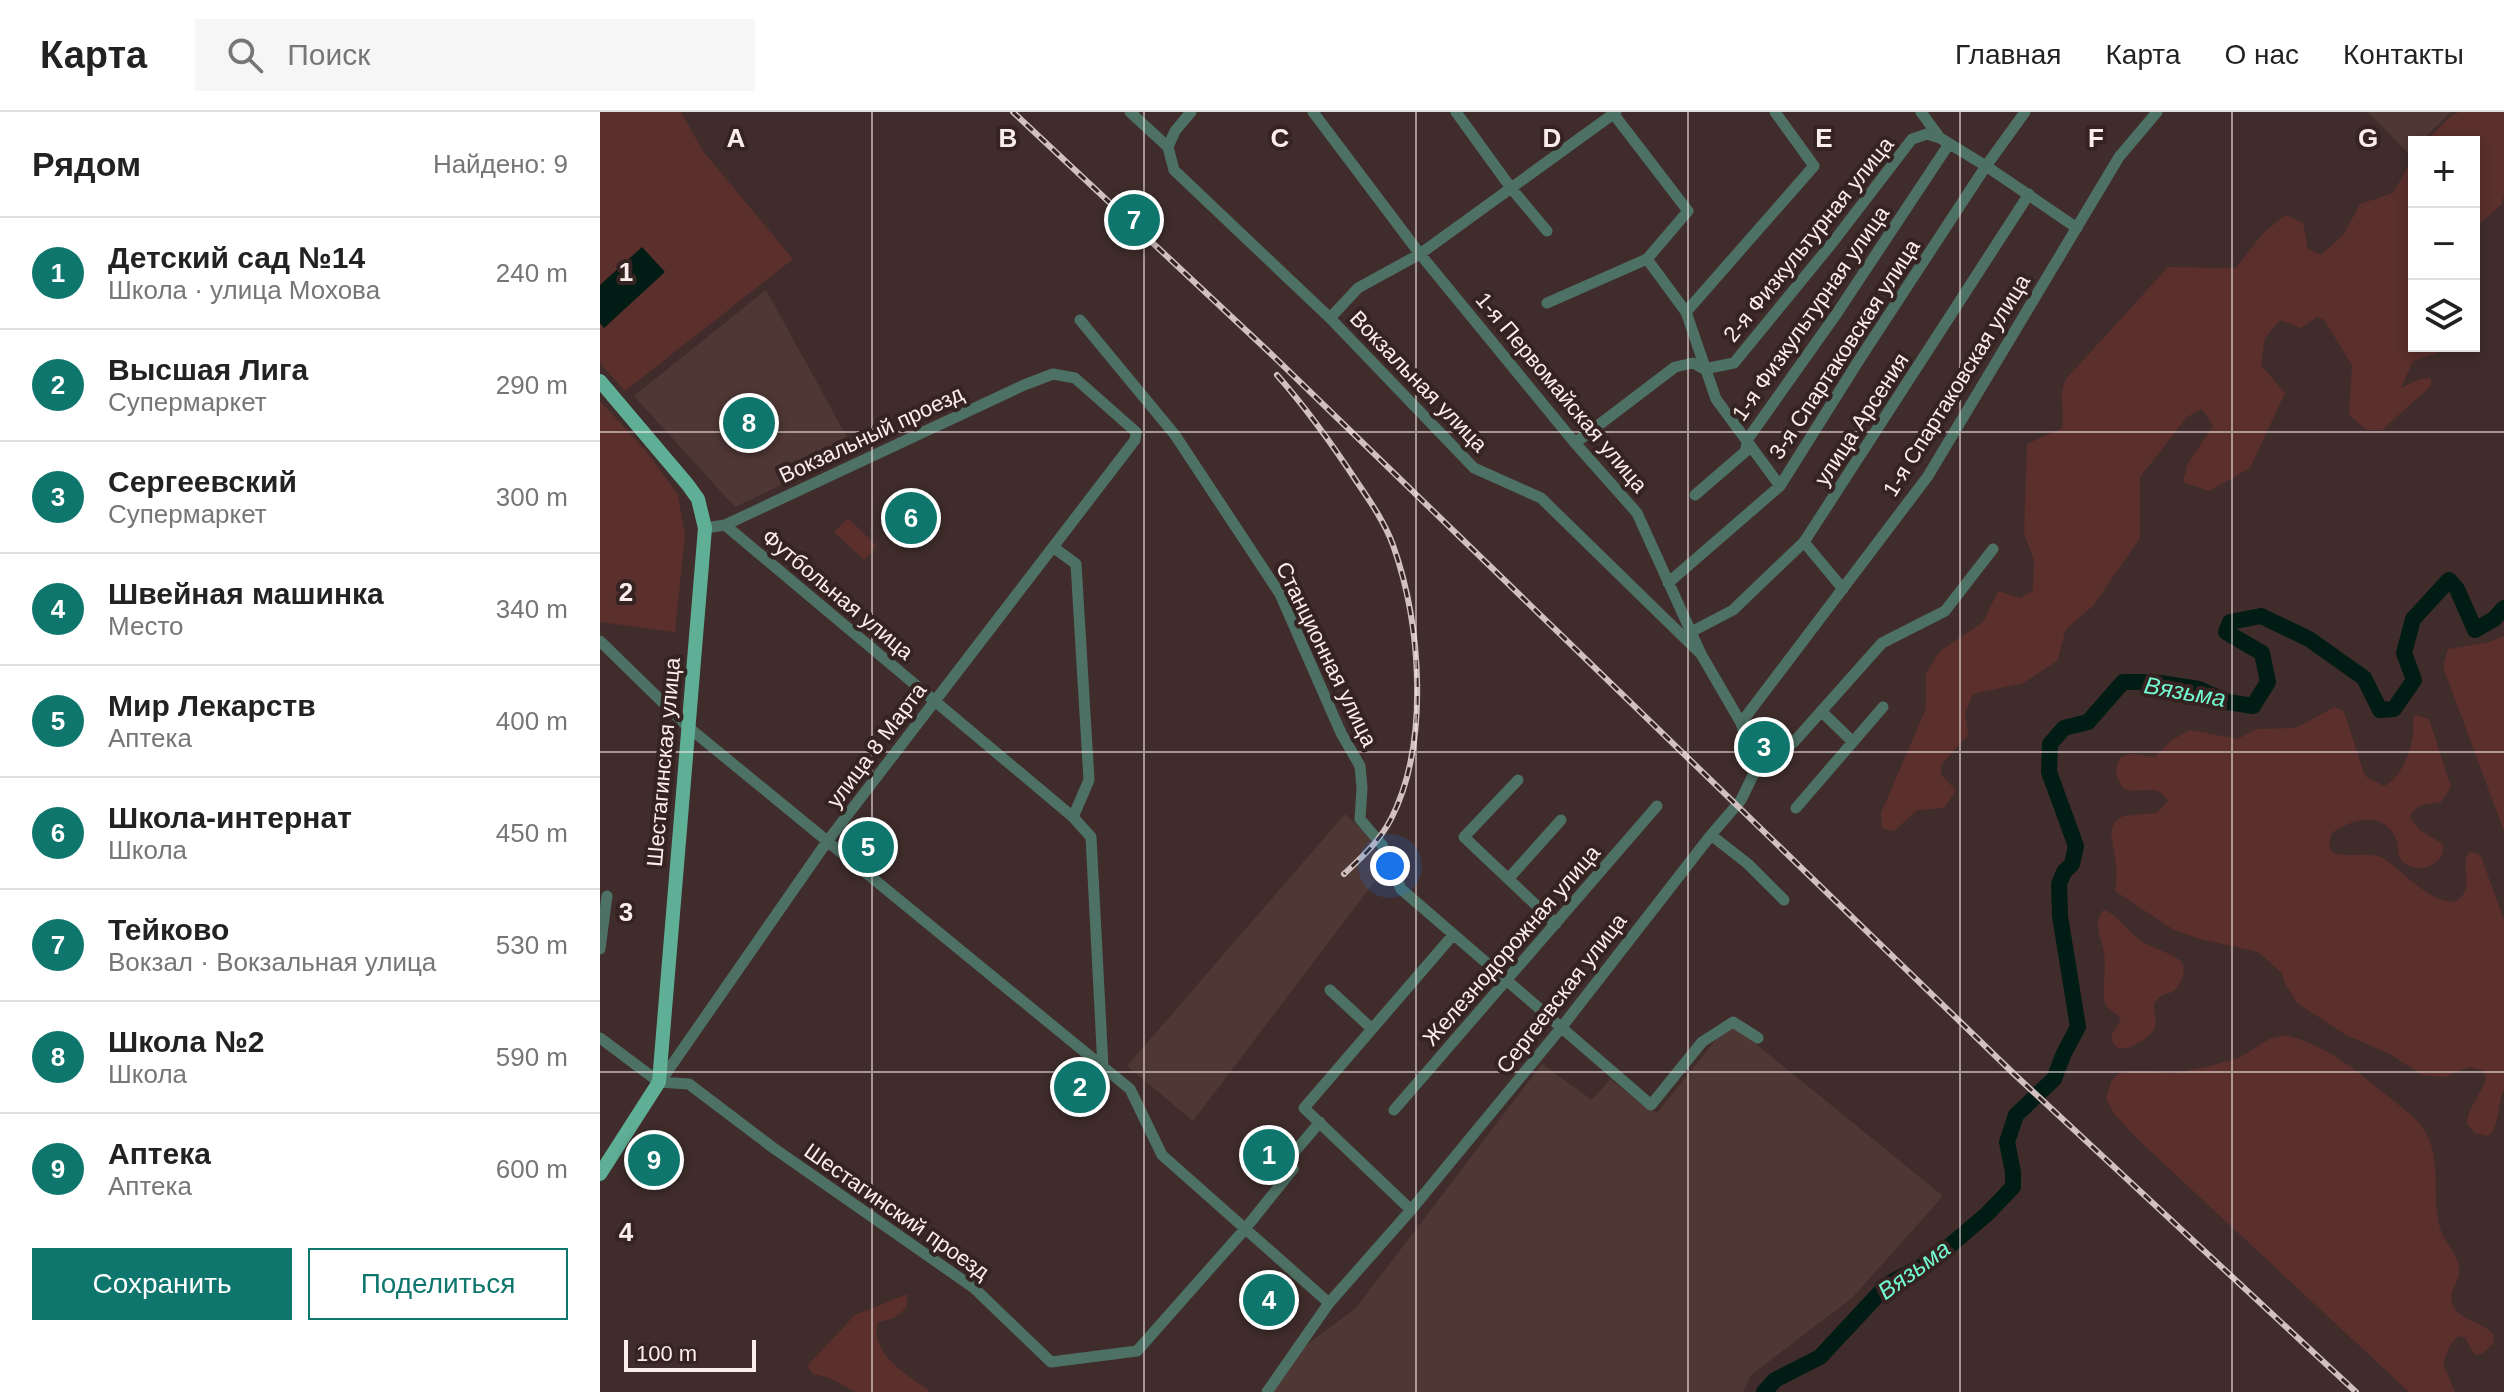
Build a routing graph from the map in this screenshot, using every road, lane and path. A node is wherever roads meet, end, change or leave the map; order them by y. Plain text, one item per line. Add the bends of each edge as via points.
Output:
1 (1130, 112) edge
2 (1191, 112) edge
3 (1313, 112) edge
4 (1456, 112) edge
5 (1775, 112) edge
6 (1921, 112) edge
7 (2025, 112) edge
8 (2157, 112) edge
9 (1614, 113) edge
10 (1945, 141) junction
11 (1168, 147) junction
12 (1986, 166) junction
13 (1511, 188) junction
14 (2029, 194) junction
15 (2077, 228) junction
16 (1547, 231) dead end
17 (1420, 254) junction
18 (1647, 259) junction
19 (1547, 303) dead end
20 (1686, 312) junction
21 (1330, 318) junction
22 (1080, 320) dead end
23 (1704, 369) junction
24 (1053, 374) joint
25 (600, 381) edge
26 (1747, 440) junction
27 (1575, 443) junction
28 (1780, 486) junction
29 (1695, 495) dead end
30 (725, 525) junction
31 (705, 528) junction
32 (1804, 542) junction
33 (1053, 547) junction
34 (1993, 549) dead end
35 (1668, 583) junction
36 (1843, 589) junction
37 (1691, 632) junction
38 (600, 641) edge
39 (1701, 654) junction
40 (935, 701) junction
41 (1883, 707) dead end
42 (1821, 711) junction
43 (1741, 723) junction
44 (688, 727) junction
45 (1853, 742) junction
46 (1755, 771) junction
47 (1518, 780) dead end
48 (1657, 806) dead end
49 (1796, 808) dead end
50 (1073, 817) junction
51 (1561, 820) dead end
52 (1711, 835) junction
53 (826, 843) junction
54 (1509, 878) junction
55 (607, 896) dead end
56 (1784, 900) dead end
57 (1556, 924) junction
58 (1453, 935) junction
59 (600, 949) edge
60 (1507, 981) junction
61 (1330, 990) dead end
62 (1561, 1028) junction
63 (1372, 1029) junction
64 (600, 1038) edge
65 (1758, 1038) dead end
66 (1103, 1067) junction
67 (659, 1082) junction
68 (1394, 1110) dead end
69 (1320, 1122) junction
70 (600, 1174) edge
71 (1411, 1210) junction
72 (1245, 1229) junction
73 (1329, 1303) junction
74 (1267, 1392) edge

1 - 11 street, Вокзальная улица
2 - 11 street
3 - 17 street, 1-я Первомайская улица
4 - 13 street
5 - 20 street via 1814,166
6 - 10 street
7 - 12 street, 3-я Спартаковская улица
8 - 15 street, 1-я Спартаковская улица via 2119,157
9 - 13 street
9 - 18 street via 1688,211
10 - 12 street
10 - 23 street, 2-я Физкультурная улица via 1927,134 1912,139 1734,363
10 - 26 street, 1-я Физкультурная улица via 1837,313
11 - 21 street, Вокзальная улица via 1174,170
12 - 14 street
12 - 28 street, 3-я Спартаковская улица
13 - 16 street
13 - 17 street
14 - 15 street
14 - 32 street, улица Арсения
15 - 36 street, 1-я Спартаковская улица via 1928,476
17 - 21 street via 1358,288
17 - 27 street, 1-я Первомайская улица
18 - 19 street
18 - 20 street
20 - 23 street
21 - 39 street, Вокзальная улица via 1474,468 1541,498
22 - 58 street, Станционная улица via 1175,435 1280,594 1360,766 1360,819 1382,845 1401,889
23 - 26 street via 1716,399
23 - 27 street, 2-я Физкультурная улица via 1693,363 1675,367
24 - 30 street, Вокзальный проезд
24 - 33 street, улица 8 Марта via 1075,378 1136,432
25 - 31 main road via 688,485 698,499
26 - 28 street
26 - 29 street, 1-я Физкультурная улица via 1746,451
27 - 35 street, 1-я Первомайская улица via 1637,513
28 - 35 street, 3-я Спартаковская улица
30 - 31 street, Вокзальный проезд
30 - 40 street, Футбольная улица
31 - 44 main road, Шестагинская улица
32 - 36 street
32 - 37 street, улица Арсения via 1733,610
33 - 40 street, улица 8 Марта
33 - 50 street via 1076,564 1089,780
34 - 42 street via 1945,611 1882,643
35 - 37 street, 1-я Первомайская улица
36 - 43 street, 1-я Спартаковская улица
37 - 39 street, 1-я Первомайская улица
38 - 44 street
39 - 43 street, 1-я Первомайская улица
40 - 50 street, Футбольная улица
40 - 53 street, улица 8 Марта
41 - 45 street
42 - 45 street
42 - 46 street via 1793,743
43 - 46 street
44 - 53 street
44 - 67 main road, Шестагинская улица
45 - 49 street
46 - 52 street, Сергеевская улица via 1741,800
47 - 54 street via 1464,837
48 - 57 street, Железнодорожная улица
50 - 66 street via 1091,837
51 - 54 street
52 - 56 street
52 - 62 street, Сергеевская улица
53 - 66 street
53 - 67 street, улица 8 Марта
54 - 57 street
55 - 59 street
57 - 60 street, Железнодорожная улица
58 - 60 street, Станционная улица
58 - 63 street
60 - 62 street, Станционная улица
60 - 68 street, Железнодорожная улица
61 - 63 street
62 - 65 street, Станционная улица via 1651,1105 1702,1042 1733,1022
62 - 71 street, Сергеевская улица
63 - 69 street via 1304,1108
64 - 67 street
66 - 72 street via 1130,1089 1162,1155
67 - 70 main road, Шестагинская улица
67 - 72 street, Шестагинский проезд via 689,1084 974,1288 1051,1362 1137,1351
69 - 71 street
69 - 72 street via 1286,1162 1293,1169
71 - 73 street, Сергеевская улица
72 - 73 street
73 - 74 street, Сергеевская улица

